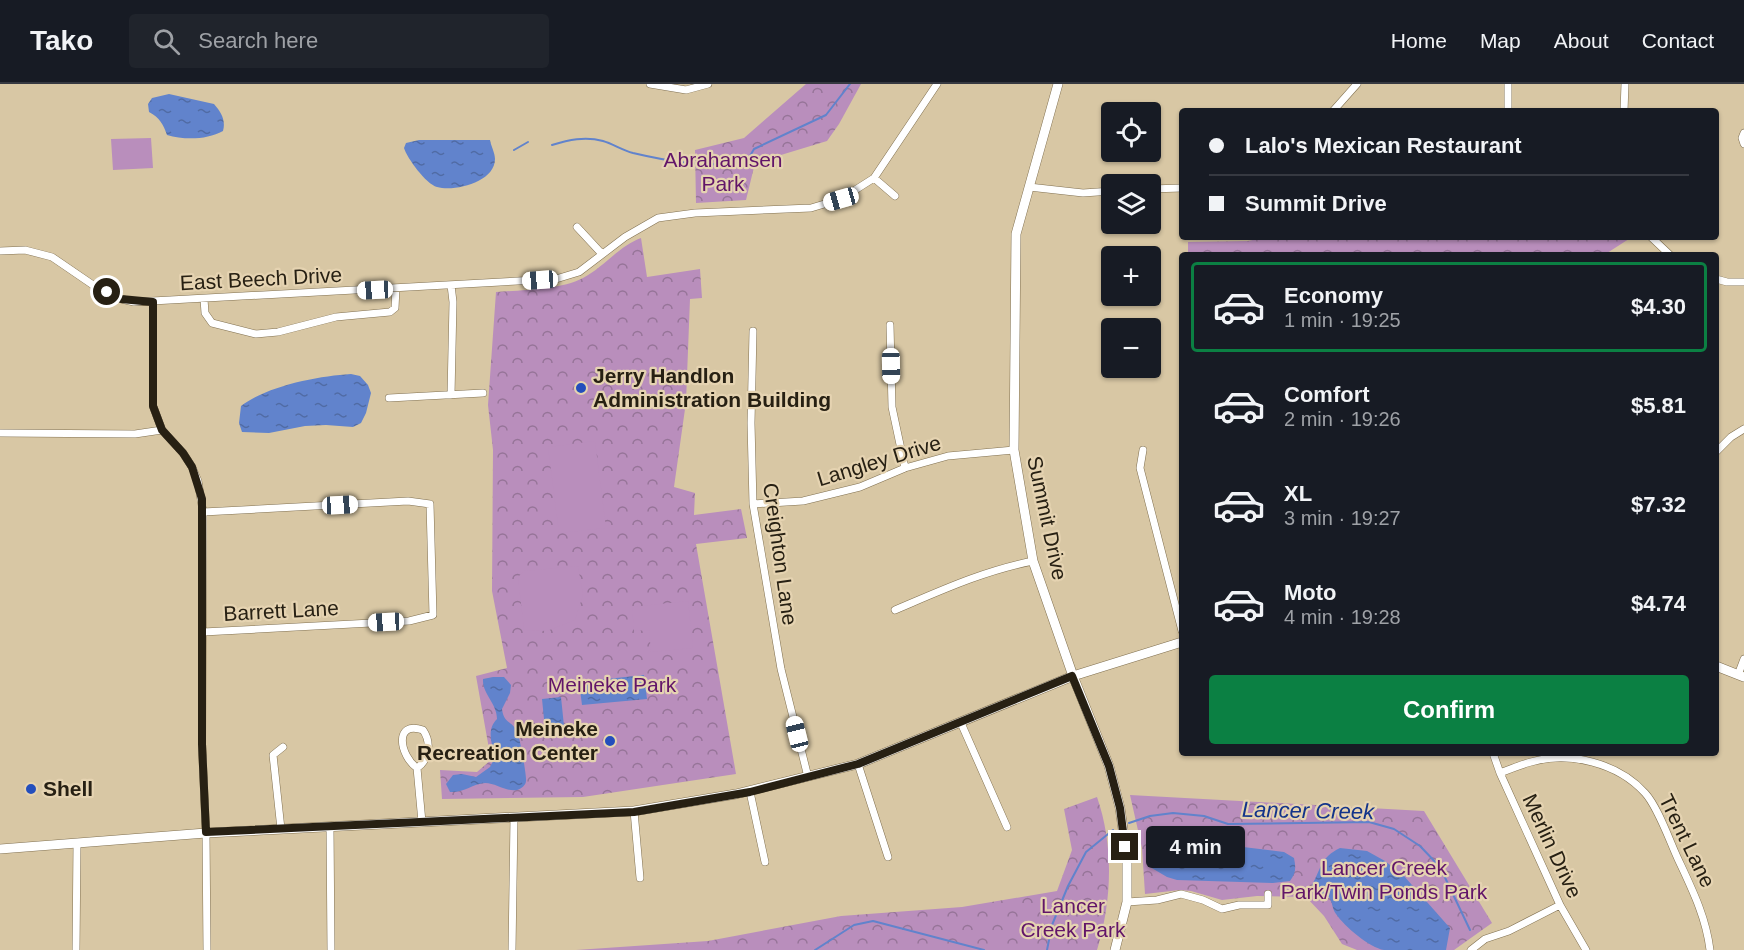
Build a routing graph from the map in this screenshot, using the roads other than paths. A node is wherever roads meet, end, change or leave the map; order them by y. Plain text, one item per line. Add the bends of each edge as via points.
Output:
1 (650, 84) edge
2 (708, 84) edge
3 (937, 84) edge
4 (1058, 84) edge
5 (1357, 84) edge
6 (1508, 84) edge
7 (1625, 84) edge
8 (1336, 108) edge
9 (1508, 108) edge
10 (1624, 108) edge
11 (1744, 133) edge
12 (1744, 144) edge
13 (874, 178) junction
14 (1029, 187) junction
15 (1179, 188) edge
16 (1161, 189) edge
17 (1101, 192) edge
18 (895, 196) dead end
19 (577, 227) dead end
20 (1654, 240) edge
21 (0, 250) edge
22 (1667, 252) edge
23 (602, 254) junction
24 (1719, 280) edge
25 (1744, 282) edge
26 (451, 285) junction
27 (396, 288) junction
28 (204, 299) junction
29 (153, 302) junction
30 (890, 325) dead end
31 (753, 331) dead end
32 (483, 393) dead end
33 (451, 395) junction
34 (389, 398) dead end
35 (1744, 429) edge
36 (162, 430) junction
37 (0, 433) edge
38 (1719, 449) edge
39 (1014, 450) junction
40 (1143, 450) dead end
41 (905, 468) junction
42 (753, 504) junction
43 (203, 512) junction
44 (1034, 561) junction
45 (895, 610) dead end
46 (1179, 620) edge
47 (203, 632) junction
48 (1179, 643) edge
49 (1744, 659) edge
50 (1719, 667) edge
51 (1072, 676) junction
52 (1741, 676) edge
53 (961, 723) junction
54 (283, 747) dead end
55 (1494, 756) edge
56 (858, 764) junction
57 (417, 768) junction
58 (1500, 773) junction
59 (808, 777) junction
60 (750, 792) junction
61 (634, 812) junction
62 (514, 818) junction
63 (422, 822) junction
64 (330, 827) junction
65 (1007, 827) dead end
66 (281, 829) junction
67 (206, 832) junction
68 (77, 844) junction
69 (0, 849) edge
70 (888, 857) dead end
71 (765, 862) dead end
72 (640, 878) dead end
73 (1268, 894) dead end
74 (1127, 902) junction
75 (1560, 905) junction
76 (76, 950) edge
77 (207, 950) edge
78 (331, 950) edge
79 (512, 950) edge
80 (1115, 950) edge
81 (1471, 950) edge
82 (1587, 950) edge
83 (1710, 950) edge

1 - 2 street via 686,90
3 - 13 street, East Beech Drive
4 - 14 street, Summit Drive
5 - 8 street
6 - 9 street
7 - 10 street
11 - 12 street
13 - 18 street
13 - 23 street, East Beech Drive via 841,199 811,208 658,218
14 - 17 street
14 - 39 street, Summit Drive via 1016,234
15 - 16 street
19 - 23 street
20 - 22 street
21 - 29 street, East Beech Drive via 25,250 52,257 121,299
23 - 26 street, East Beech Drive via 579,272 556,279
24 - 25 street
26 - 27 street, East Beech Drive
26 - 33 street
27 - 28 street, East Beech Drive
27 - 28 street via 395,308 390,312 336,317 264,334 213,323 205,313
28 - 29 street, East Beech Drive
29 - 36 street via 153,406
30 - 41 street via 892,407
31 - 42 street, Creighton Lane
32 - 33 street
33 - 34 street
35 - 38 street
36 - 37 street via 135,434
36 - 43 street via 192,467
39 - 41 street, Langley Drive via 948,456
39 - 44 street, Summit Drive
40 - 46 street via 1140,468
41 - 42 street, Langley Drive via 860,487 802,501
42 - 59 street, Creighton Lane via 781,669
43 - 47 street
43 - 47 street, Barrett Lane via 408,501 430,504 433,615 409,621
44 - 45 street via 963,580
44 - 51 street, Summit Drive
47 - 67 street
48 - 51 street
49 - 52 street
50 - 52 street
51 - 53 street
51 - 74 street, Summit Drive via 1109,766 1120,808 1127,858
53 - 56 street
53 - 65 street
54 - 66 street via 273,755
55 - 58 street, Merlin Drive
56 - 59 street
56 - 70 street
57 - 57 street via 428,754 428,743 423,730 412,728 402,741 404,753
57 - 63 street
58 - 75 street, Merlin Drive
58 - 83 street, Trent Lane via 1532,761 1581,759 1607,766 1646,794 1700,906
59 - 60 street
60 - 61 street
60 - 71 street
61 - 62 street
61 - 72 street
62 - 63 street
62 - 79 street
63 - 64 street
64 - 66 street
64 - 78 street
66 - 67 street
67 - 68 street
67 - 77 street
68 - 69 street
68 - 76 street
73 - 74 street via 1268,905 1222,909 1181,894
74 - 80 street, Summit Drive
75 - 81 street via 1485,939
75 - 82 street, Merlin Drive

